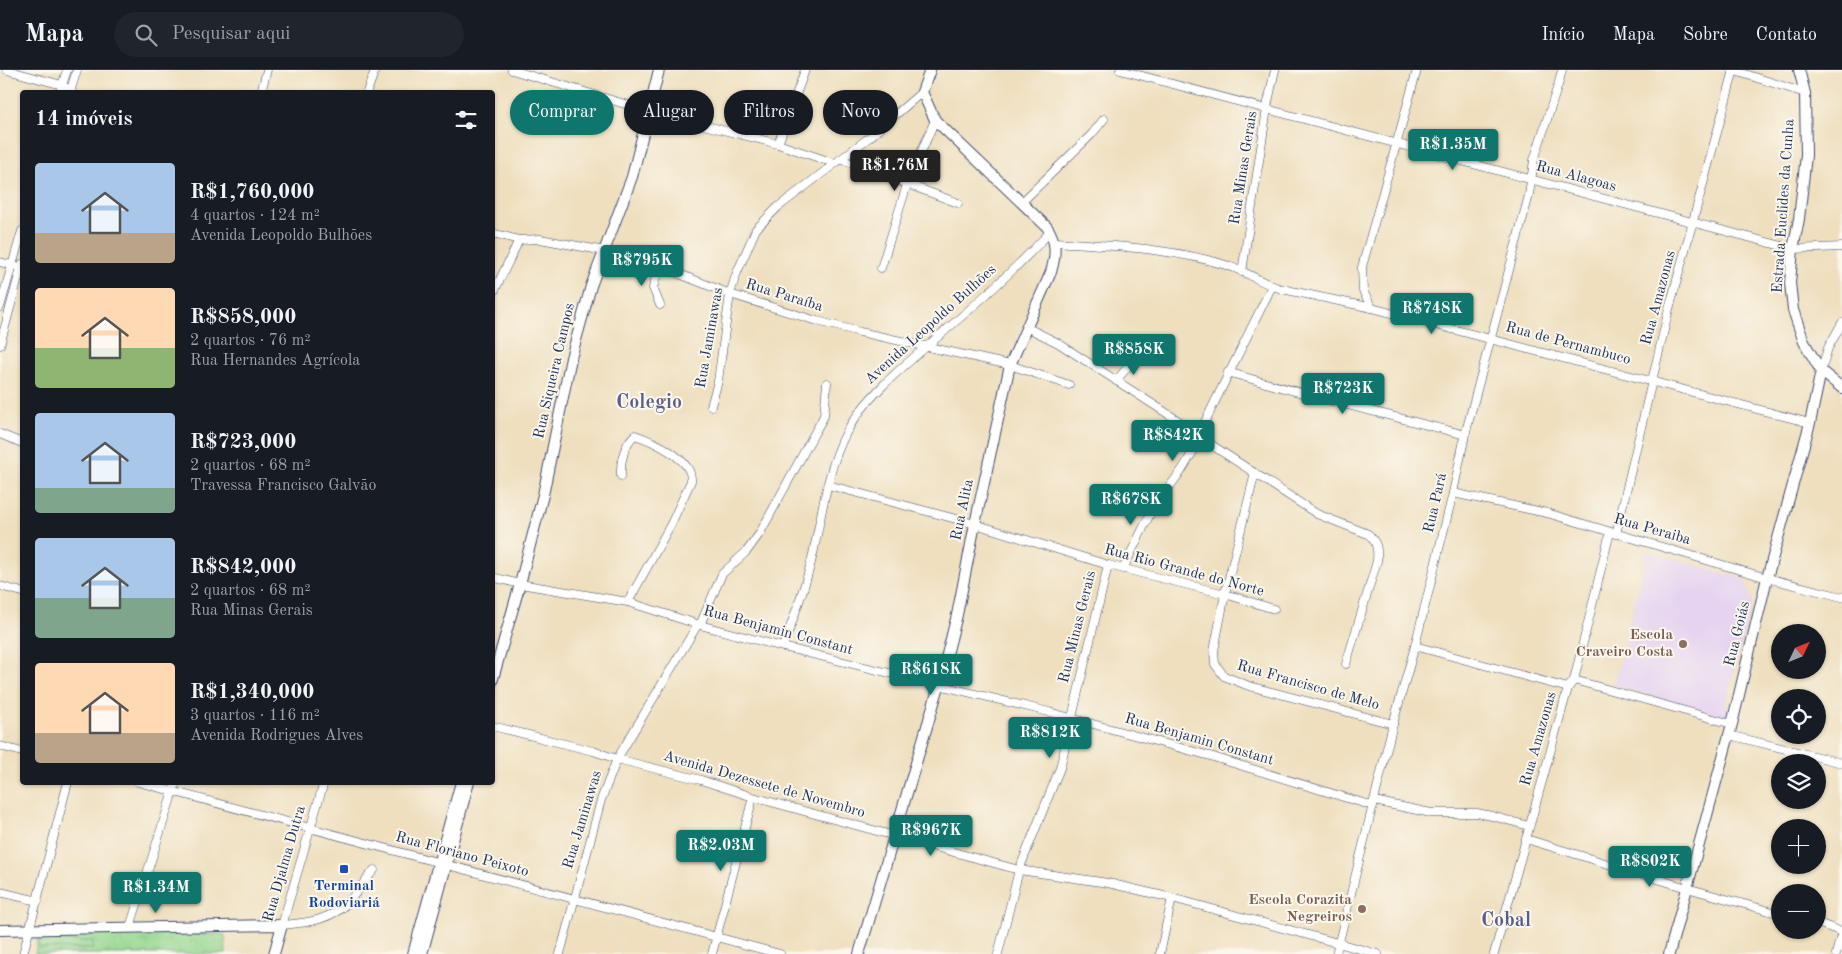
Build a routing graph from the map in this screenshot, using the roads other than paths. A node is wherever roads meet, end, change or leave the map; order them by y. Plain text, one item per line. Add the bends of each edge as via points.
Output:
1 (7, 70) edge
2 (67, 70) edge
3 (77, 70) edge
4 (267, 70) edge
5 (375, 70) edge
6 (512, 70) edge
7 (658, 70) edge
8 (805, 70) edge
9 (930, 70) edge
10 (1120, 70) edge
11 (1276, 70) edge
12 (1416, 70) edge
13 (1562, 70) edge
14 (1733, 70) edge
15 (1799, 70) edge
16 (521, 71) edge
17 (61, 89) edge
18 (72, 90) edge
19 (262, 90) edge
20 (368, 90) edge
21 (653, 90) edge
22 (922, 92) junction
23 (1805, 93) junction
24 (624, 103) edge
25 (1267, 110) junction
26 (1104, 119) dead end
27 (935, 120) junction
28 (714, 128) edge
29 (642, 135) edge
30 (778, 144) junction
31 (1397, 144) junction
32 (837, 161) junction
33 (1532, 180) junction
34 (907, 185) junction
35 (1022, 202) junction
36 (958, 203) dead end
37 (1694, 222) junction
38 (1050, 232) junction
39 (495, 234) edge
40 (20, 238) edge
41 (519, 240) junction
42 (1055, 242) junction
43 (1842, 247) edge
44 (1792, 249) junction
45 (605, 250) junction
46 (0, 262) edge
47 (12, 265) junction
48 (659, 266) junction
49 (20, 267) edge
50 (881, 268) dead end
51 (1242, 272) junction
52 (20, 274) edge
53 (1272, 286) junction
54 (495, 290) edge
55 (730, 294) junction
56 (660, 305) dead end
57 (0, 307) edge
58 (1372, 308) junction
59 (1842, 323) edge
60 (1026, 327) junction
61 (1490, 338) junction
62 (0, 345) edge
63 (928, 346) junction
64 (1135, 358) dead end
65 (1010, 365) junction
66 (1821, 371) junction
67 (1228, 372) junction
68 (1116, 381) junction
69 (1653, 381) junction
70 (828, 383) dead end
71 (1069, 385) dead end
72 (1842, 388) edge
73 (711, 406) dead end
74 (1810, 424) junction
75 (0, 434) edge
76 (1465, 435) junction
77 (1200, 436) junction
78 (20, 441) edge
79 (1255, 472) junction
80 (621, 476) dead end
81 (828, 484) junction
82 (1453, 493) junction
83 (975, 524) junction
84 (1613, 533) junction
85 (1108, 565) junction
86 (1123, 569) junction
87 (495, 577) edge
88 (1767, 578) junction
89 (520, 584) junction
90 (0, 586) edge
91 (20, 591) edge
92 (1226, 594) junction
93 (1842, 597) edge
94 (628, 602) junction
95 (1274, 609) dead end
96 (699, 625) junction
97 (1415, 646) junction
98 (783, 647) junction
99 (1346, 664) dead end
100 (495, 672) edge
101 (1574, 680) junction
102 (939, 686) junction
103 (1568, 688) junction
104 (1071, 718) junction
105 (1392, 724) junction
106 (1732, 724) junction
107 (495, 727) edge
108 (1729, 735) junction
109 (0, 746) edge
110 (20, 751) edge
111 (617, 759) junction
112 (1842, 763) edge
113 (67, 785) edge
114 (149, 785) edge
115 (175, 785) edge
116 (323, 785) edge
117 (464, 786) edge
118 (174, 792) junction
119 (753, 797) junction
120 (1373, 803) junction
121 (1529, 826) junction
122 (311, 830) junction
123 (894, 835) junction
124 (1526, 839) junction
125 (441, 864) junction
126 (374, 870) dead end
127 (1019, 870) junction
128 (1687, 888) junction
129 (0, 892) edge
130 (1172, 898) junction
131 (574, 899) junction
132 (38, 901) junction
133 (1771, 911) edge
134 (282, 926) junction
135 (1826, 926) edge
136 (130, 927) junction
137 (30, 929) junction
138 (0, 930) edge
139 (1842, 932) edge
140 (716, 936) junction
141 (1338, 944) junction
142 (23, 954) edge
143 (274, 954) edge
144 (413, 954) edge
145 (422, 954) edge
146 (560, 954) edge
147 (712, 954) edge
148 (780, 954) edge
149 (859, 954) edge
150 (998, 954) edge
151 (1160, 954) edge
152 (1336, 954) edge
153 (1378, 954) edge
154 (1494, 954) edge
155 (1669, 954) edge
156 (1836, 954) edge

1 - 17 street
2 - 17 street
3 - 18 street
4 - 19 street
5 - 20 street
6 - 16 street
7 - 21 street, Rua Siqueira Campos
8 - 30 street
9 - 22 street
10 - 25 street, Rua Alagoas
11 - 25 street, Rua Minas Gerais
12 - 31 street
13 - 33 street, Rua Pará via 1534,160
14 - 23 street
14 - 37 street, Rua Amazonas
15 - 23 street, Estrada Euclides da Cunha
16 - 24 street
22 - 27 street
22 - 32 street, Rua Jaminawas
23 - 44 street, Estrada Euclides da Cunha via 1804,184
25 - 31 street, Rua Alagoas
25 - 51 street, Rua Minas Gerais
26 - 35 street
27 - 34 street
27 - 35 street
28 - 30 street
29 - 45 street, Rua Siqueira Campos via 632,177
30 - 32 street
31 - 33 street, Rua Alagoas
31 - 58 street via 1362,267 1363,291
32 - 34 street
32 - 55 street, Rua Jaminawas via 762,222 750,240
33 - 37 street, Rua Alagoas
33 - 61 street, Rua Pará
34 - 36 street
34 - 50 street
35 - 38 street
37 - 44 street, Rua Alagoas
37 - 69 street, Rua Amazonas
38 - 42 street
38 - 63 street, Avenida Leopoldo Bulhões via 999,285
39 - 41 street, Rua Paraíba
40 - 47 street
41 - 45 street, Rua Paraíba via 540,239
41 - 54 street
42 - 51 street, Rua de Pernambuco via 1128,246 1167,252 1230,266
42 - 60 street, Rua Alita via 1056,257 1051,272
43 - 44 street, Rua Alagoas
44 - 66 street, Estrada Euclides da Cunha via 1790,283 1793,310 1804,342
45 - 48 street, Rua Paraíba
45 - 89 street, Rua Siqueira Campos via 591,286 571,358 543,495
46 - 47 street
47 - 49 street
47 - 57 street
48 - 55 street, Rua Paraíba
48 - 56 street via 653,288
51 - 53 street, Rua de Pernambuco
52 - 62 street
53 - 58 street, Rua de Pernambuco
53 - 67 street
55 - 63 street, Rua Paraíba via 817,321
55 - 73 street, Rua Jaminawas via 718,381
58 - 61 street, Rua de Pernambuco
59 - 66 street, Rua Goiás via 1828,348
60 - 65 street, Rua Alita
60 - 68 street via 1058,343
61 - 69 street, Rua de Pernambuco
61 - 76 street, Rua Pará
63 - 65 street, Rua Paraíba
63 - 81 street, Avenida Leopoldo Bulhões via 890,379 858,416 843,439
64 - 68 street
65 - 71 street, Rua Paraíba
65 - 83 street, Rua Alita
66 - 72 street, Estrada Euclides da Cunha
66 - 74 street, Rua Goiás
67 - 76 street via 1288,391
67 - 77 street
68 - 77 street
69 - 74 street, Rua de Pernambuco
69 - 84 street, Rua Amazonas
70 - 96 street, Rua Jaminawas via 824,416 760,533 747,551 722,574
74 - 88 street, Rua Goiás
75 - 78 street
76 - 82 street, Rua Pará
77 - 79 street
77 - 86 street via 1182,470 1152,510
79 - 92 street
79 - 99 street via 1317,514 1368,534 1374,540 1378,549 1377,561
80 - 94 street via 628,440 635,435 674,454 692,475 671,524
81 - 83 street, Rua Rio Grande do Norte
81 - 98 street, Avenida Leopoldo Bulhões via 806,582
82 - 84 street, Rua Peraiba via 1547,513
82 - 97 street, Rua Pará
83 - 85 street, Rua Rio Grande do Norte
83 - 102 street, Rua Alita
84 - 88 street, Rua Peraiba
84 - 101 street, Rua Amazonas
85 - 86 street, Rua Rio Grande do Norte
85 - 104 street, Rua Minas Gerais
86 - 92 street, Rua Rio Grande do Norte
87 - 89 street, Rua Benjamin Constant
88 - 93 street, Rua Peraiba
88 - 106 street, Rua Goiás
89 - 94 street, Rua Benjamin Constant
89 - 100 street, Rua Siqueira Campos
90 - 91 street
92 - 95 street, Rua Rio Grande do Norte
92 - 105 street, Rua Francisco de Melo via 1214,652 1215,664 1230,679
94 - 96 street, Rua Benjamin Constant
96 - 98 street, Rua Benjamin Constant
96 - 111 street, Rua Jaminawas
97 - 103 street
97 - 105 street, Rua Pará
98 - 102 street, Rua Benjamin Constant
101 - 103 street, Rua Amazonas
101 - 106 street
102 - 104 street, Rua Benjamin Constant
102 - 123 street, Rua Alita
103 - 121 street, Rua Amazonas
104 - 120 street, Rua Benjamin Constant
104 - 127 street, Rua Minas Gerais via 1060,768
105 - 120 street, Rua Pará
106 - 108 street, Rua Goiás
107 - 111 street, Avenida Dezessete de Novembro
108 - 112 street
108 - 128 street, Rua Goiás
109 - 110 street
111 - 119 street, Avenida Dezessete de Novembro
111 - 131 street, Rua Jaminawas via 601,800
113 - 132 street
114 - 118 street, Rua Floriano Peixoto
115 - 118 street
116 - 122 street, Rua Djalma Dutra
117 - 125 street
118 - 122 street, Rua Floriano Peixoto
118 - 136 street
119 - 123 street, Avenida Dezessete de Novembro
119 - 140 street
120 - 121 street, Rua Benjamin Constant via 1431,813 1477,813
120 - 141 street, Rua Pará
121 - 124 street, Rua Amazonas
122 - 125 street, Rua Floriano Peixoto
122 - 134 street, Rua Djalma Dutra
123 - 127 street, Avenida Dezessete de Novembro
123 - 149 street, Rua Alita
124 - 128 street
124 - 154 street, Rua Amazonas
125 - 131 street, Rua Floriano Peixoto
125 - 144 street
125 - 145 street
126 - 134 street via 350,901 336,913
127 - 130 street, Avenida Dezessete de Novembro via 1108,883
127 - 150 street, Rua Minas Gerais
128 - 133 street
128 - 155 street, Rua Goiás
129 - 132 street
130 - 141 street, Avenida Dezessete de Novembro
130 - 151 street
131 - 140 street, Rua Floriano Peixoto
131 - 146 street, Rua Jaminawas
132 - 137 street
134 - 136 street
134 - 143 street, Rua Djalma Dutra
135 - 139 street
136 - 137 street
137 - 138 street
137 - 142 street
139 - 156 street
140 - 147 street
140 - 148 street, Rua Floriano Peixoto
141 - 152 street, Rua Pará
141 - 153 street, Avenida Dezessete de Novembro

